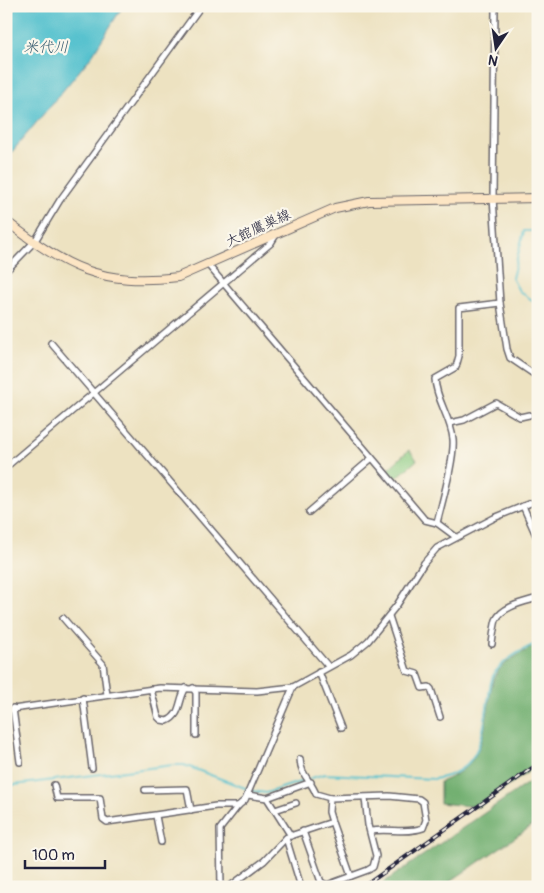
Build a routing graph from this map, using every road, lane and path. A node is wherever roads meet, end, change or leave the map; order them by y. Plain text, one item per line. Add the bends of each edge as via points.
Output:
1 (201, 6) edge
2 (494, 6) edge
3 (493, 198) junction
4 (538, 198) edge
5 (6, 221) edge
6 (277, 232) junction
7 (35, 242) junction
8 (208, 265) junction
9 (6, 271) edge
10 (224, 283) junction
11 (500, 303) junction
12 (51, 343) dead end
13 (538, 377) edge
14 (95, 392) junction
15 (529, 415) dead end
16 (450, 423) junction
17 (372, 458) junction
18 (6, 467) edge
19 (538, 500) edge
20 (523, 506) junction
21 (309, 512) dead end
22 (437, 523) junction
23 (456, 538) junction
24 (538, 540) edge
25 (538, 598) edge
26 (389, 616) junction
27 (64, 618) dead end
28 (492, 644) dead end
29 (328, 666) junction
30 (319, 672) junction
31 (293, 687) junction
32 (190, 688) junction
33 (151, 689) junction
34 (107, 695) junction
35 (84, 698) junction
36 (13, 708) junction
37 (6, 710) edge
38 (440, 717) dead end
39 (341, 728) dead end
40 (196, 736) dead end
41 (300, 760) dead end
42 (20, 762) dead end
43 (92, 768) dead end
44 (309, 780) junction
45 (54, 785) dead end
46 (145, 790) dead end
47 (249, 791) junction
48 (267, 798) junction
49 (330, 798) junction
50 (365, 798) junction
51 (296, 804) dead end
52 (238, 806) junction
53 (191, 810) junction
54 (275, 810) junction
55 (156, 816) junction
56 (332, 822) junction
57 (303, 830) junction
58 (371, 832) junction
59 (289, 837) junction
60 (161, 842) dead end
61 (351, 876) junction
62 (221, 887) edge
63 (229, 887) edge
64 (301, 887) edge

1 - 7 street via 60,200
2 - 3 street
3 - 4 main road, 大館鷹巣線
3 - 6 main road, 大館鷹巣線 via 369,201 325,211
3 - 11 street
5 - 7 main road, 大館鷹巣線
6 - 8 main road, 大館鷹巣線
6 - 10 street via 271,243
7 - 8 main road, 大館鷹巣線 via 87,272 126,280 178,277
7 - 9 street
8 - 10 street
10 - 14 street
10 - 17 street
11 - 13 street via 510,358
11 - 16 street via 459,308 456,367 435,380
12 - 14 street
14 - 18 street
14 - 29 street
15 - 16 street via 520,417 496,403 464,420
16 - 22 street via 454,440 452,458
17 - 21 street
17 - 22 street via 425,520
19 - 20 street
20 - 23 street
20 - 24 street
22 - 23 street
23 - 26 street via 437,548
25 - 28 street via 500,614
26 - 29 street via 351,655
26 - 38 street via 407,670 417,674 422,688 429,687
27 - 34 street via 104,664
29 - 30 street
30 - 31 street
30 - 39 street
31 - 32 street via 257,691
31 - 47 street
32 - 33 street
32 - 33 street via 181,696 176,714 167,722 158,717
32 - 40 street via 196,693
33 - 34 street
34 - 35 street
35 - 36 street
35 - 43 street
36 - 37 street
36 - 42 street
41 - 44 street via 301,771
44 - 48 street
44 - 49 street via 316,794
45 - 55 street via 56,798 100,798 103,819 107,822
46 - 53 street via 187,789
47 - 48 street
47 - 52 street
48 - 54 street
49 - 50 street
49 - 56 street
50 - 58 street
50 - 58 street via 419,799 425,809 423,828
51 - 54 street
52 - 53 street
52 - 62 street via 220,829
53 - 55 street
54 - 59 street
55 - 60 street
56 - 57 street
56 - 61 street
57 - 59 street
57 - 61 street via 321,882 327,884
58 - 61 street via 376,862 368,870
59 - 63 street via 264,862
59 - 64 street

